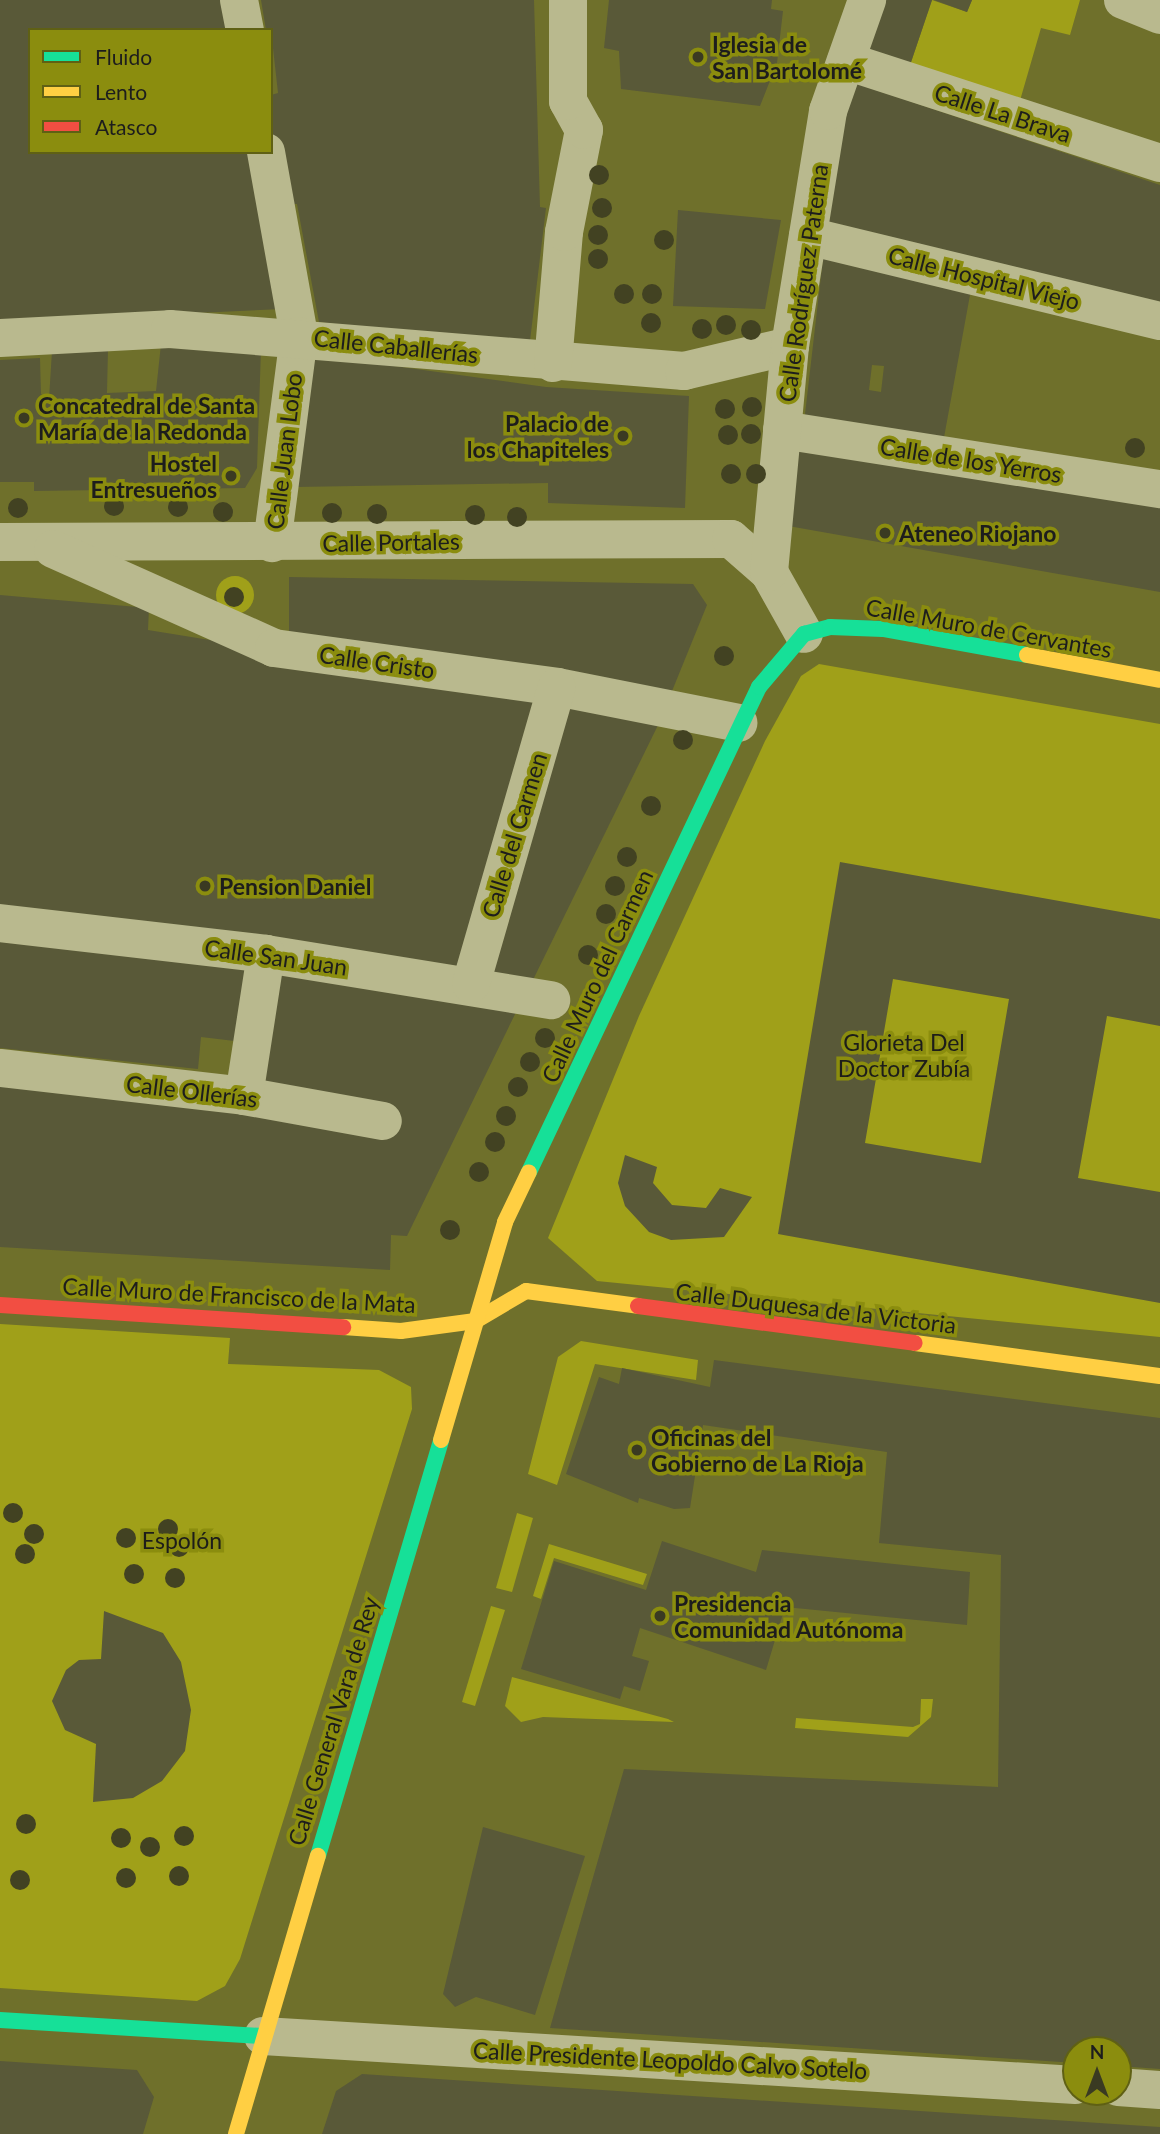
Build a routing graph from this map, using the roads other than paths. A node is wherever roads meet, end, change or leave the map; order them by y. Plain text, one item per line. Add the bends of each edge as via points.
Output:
1 (239, 0) edge
2 (568, 0) edge
3 (867, 0) edge
4 (1123, 0) edge
5 (1160, 15) edge
6 (245, 28) edge
7 (846, 61) junction
8 (266, 154) edge
9 (1160, 163) edge
10 (808, 236) junction
11 (1160, 321) edge
12 (299, 336) junction
13 (0, 338) edge
14 (790, 346) junction
15 (553, 363) junction
16 (782, 430) junction
17 (1160, 489) edge
18 (17, 542) edge
19 (272, 543) junction
20 (769, 572) junction
21 (791, 646) junction
22 (1160, 680) edge
23 (557, 687) junction
24 (738, 723) junction
25 (0, 923) edge
26 (266, 954) junction
27 (471, 984) junction
28 (551, 1000) dead end
29 (0, 1068) edge
30 (244, 1096) junction
31 (383, 1121) dead end
32 (0, 1305) edge
33 (475, 1321) junction
34 (1160, 1376) edge
35 (0, 2020) edge
36 (263, 2036) junction
37 (1062, 2084) edge
38 (1132, 2088) edge
39 (1160, 2090) edge
40 (236, 2134) edge

1 - 6 street
2 - 15 street via 568,101 584,130 564,232
3 - 7 street, Calle Rodríguez Paterna
4 - 5 street
7 - 9 street, Calle La Brava
7 - 10 street, Calle Rodríguez Paterna via 828,111
8 - 12 street, Calle Juan Lobo
10 - 11 street, Calle Hospital Viejo
10 - 14 street, Calle Rodríguez Paterna
12 - 13 street, Calle Caballerías via 170,329
12 - 15 street, Calle Caballerías
12 - 19 street, Calle Juan Lobo
14 - 15 street, Calle Caballerías via 688,371
14 - 16 street, Calle Rodríguez Paterna
16 - 17 street, Calle de los Yerros
16 - 20 street, Calle Rodríguez Paterna
18 - 19 street, Calle Portales
18 - 23 street, Calle Cristo via 274,648
19 - 20 street, Calle Portales via 732,539
20 - 21 street, Calle Portales
21 - 22 main road, Calle Muro de Cervantes via 830,627 883,629
21 - 24 main road, Calle Muro del Carmen
23 - 24 street, Calle Cristo
23 - 27 street, Calle del Carmen
24 - 33 main road, Calle Muro del Carmen via 505,1222
25 - 26 street, Calle San Juan
26 - 27 street, Calle San Juan
26 - 30 street
27 - 28 street, Calle San Juan
29 - 30 street, Calle Ollerías
30 - 31 street, Calle Ollerías
32 - 33 main road, Calle Muro de Francisco de la Mata via 401,1331
33 - 34 main road, Calle Duquesa de la Victoria via 526,1292
33 - 36 main road, Calle General Vara de Rey
35 - 36 main road
36 - 37 street, Calle Presidente Leopoldo Calvo Sotelo
36 - 40 main road, Calle General Vara de Rey
38 - 39 street

